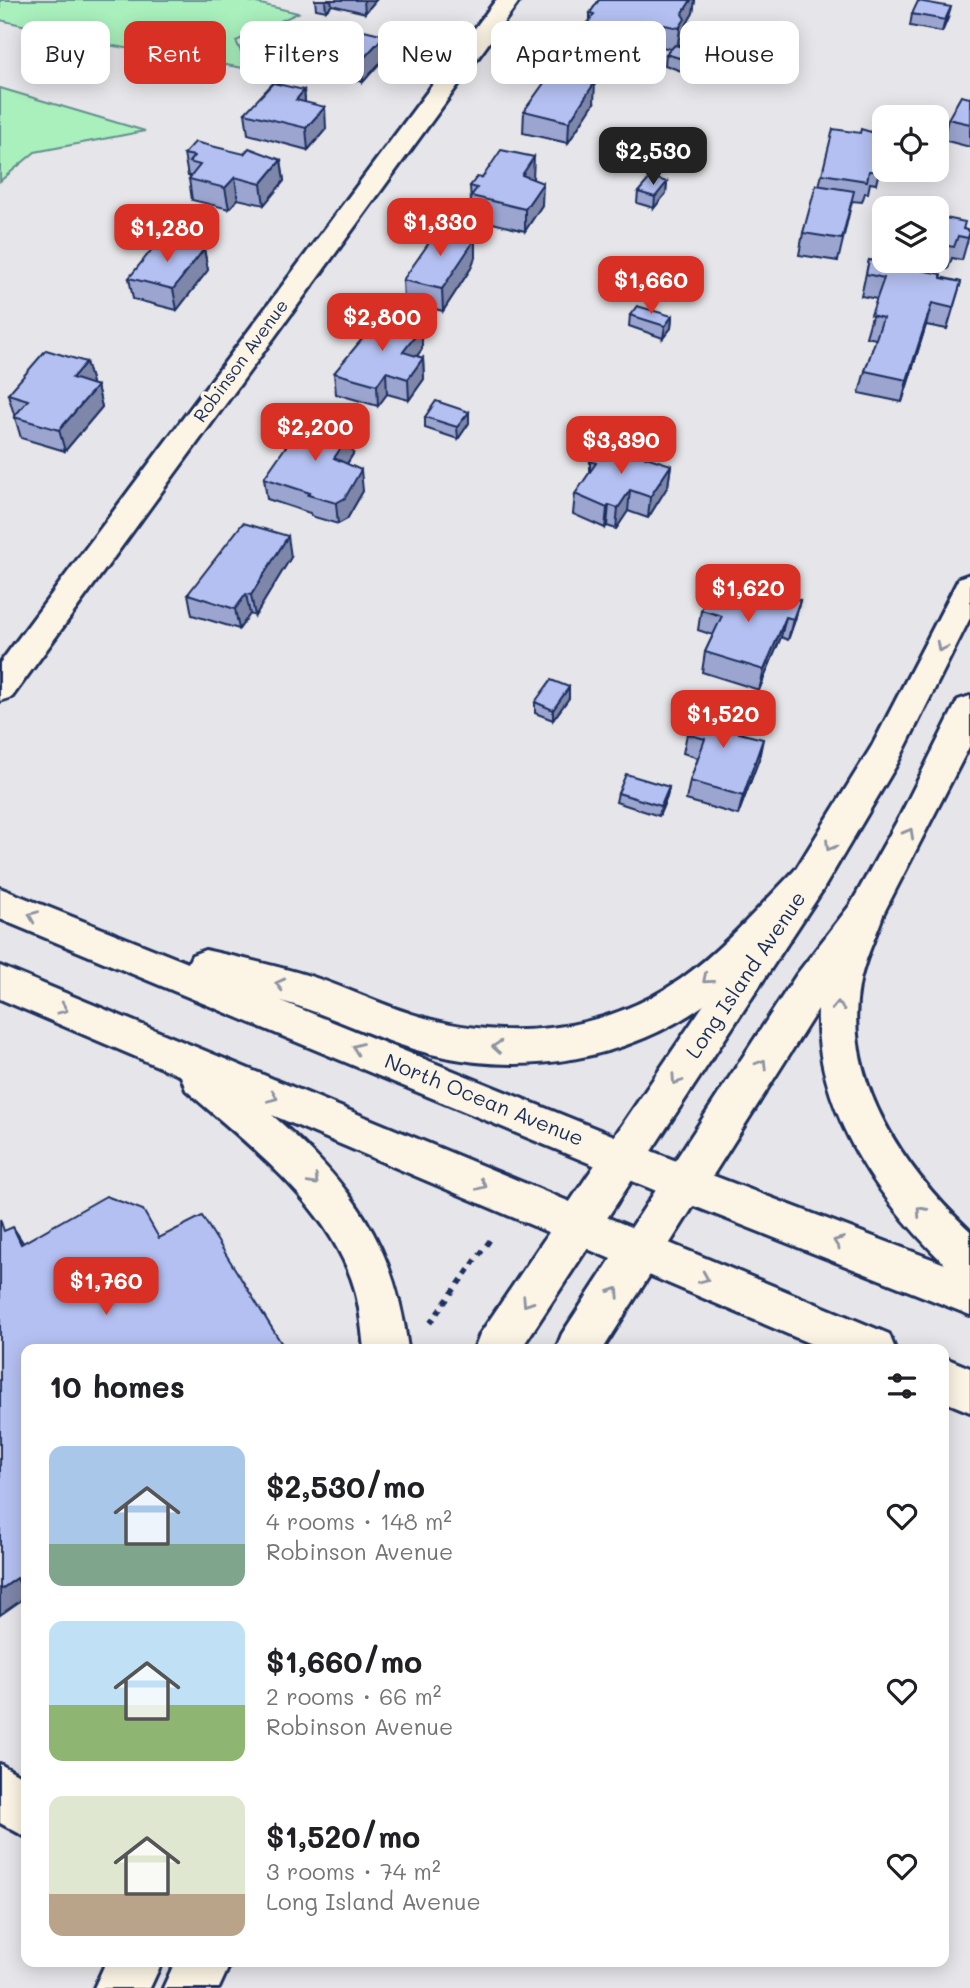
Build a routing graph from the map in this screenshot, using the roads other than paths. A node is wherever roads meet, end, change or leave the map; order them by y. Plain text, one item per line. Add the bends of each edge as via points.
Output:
1 (508, 0) edge
2 (970, 586) edge
3 (0, 688) edge
4 (970, 709) edge
5 (809, 880) junction
6 (0, 903) edge
7 (864, 915) junction
8 (72, 933) junction
9 (0, 982) edge
10 (172, 1054) junction
11 (624, 1158) junction
12 (686, 1184) junction
13 (577, 1225) junction
14 (641, 1251) junction
15 (970, 1259) edge
16 (970, 1294) edge
17 (386, 1344) edge
18 (499, 1344) edge
19 (581, 1344) edge
20 (861, 1344) edge
21 (949, 1381) edge
22 (970, 1390) edge
23 (0, 1788) edge
24 (21, 1807) edge
25 (132, 1967) edge
26 (201, 1967) edge
27 (121, 1988) edge
28 (190, 1988) edge

1 - 3 main road, Robinson Avenue
2 -> 5 main road, Long Island Avenue via 885,754
7 -> 4 main road
5 -> 8 main road via 709,978 678,1002 603,1037 554,1048 474,1045 431,1037 299,989
5 -> 11 main road, Long Island Avenue
8 -> 6 main road, North Ocean Avenue
12 -> 7 main road via 811,986
15 -> 7 main road via 905,1193 879,1156 857,1111 837,1033 838,993
11 -> 8 main road, North Ocean Avenue
9 -> 10 main road
10 -> 13 main road
10 -> 17 main road via 289,1156 348,1224 370,1270
11 - 12 main road, North Ocean Avenue
11 - 13 main road, Long Island Avenue
12 - 14 main road
16 -> 12 main road, North Ocean Avenue
13 - 14 main road
13 -> 18 main road, Long Island Avenue
19 -> 14 main road
14 -> 20 main road
21 - 22 main road
23 - 24 main road
25 - 27 main road
26 - 28 main road

